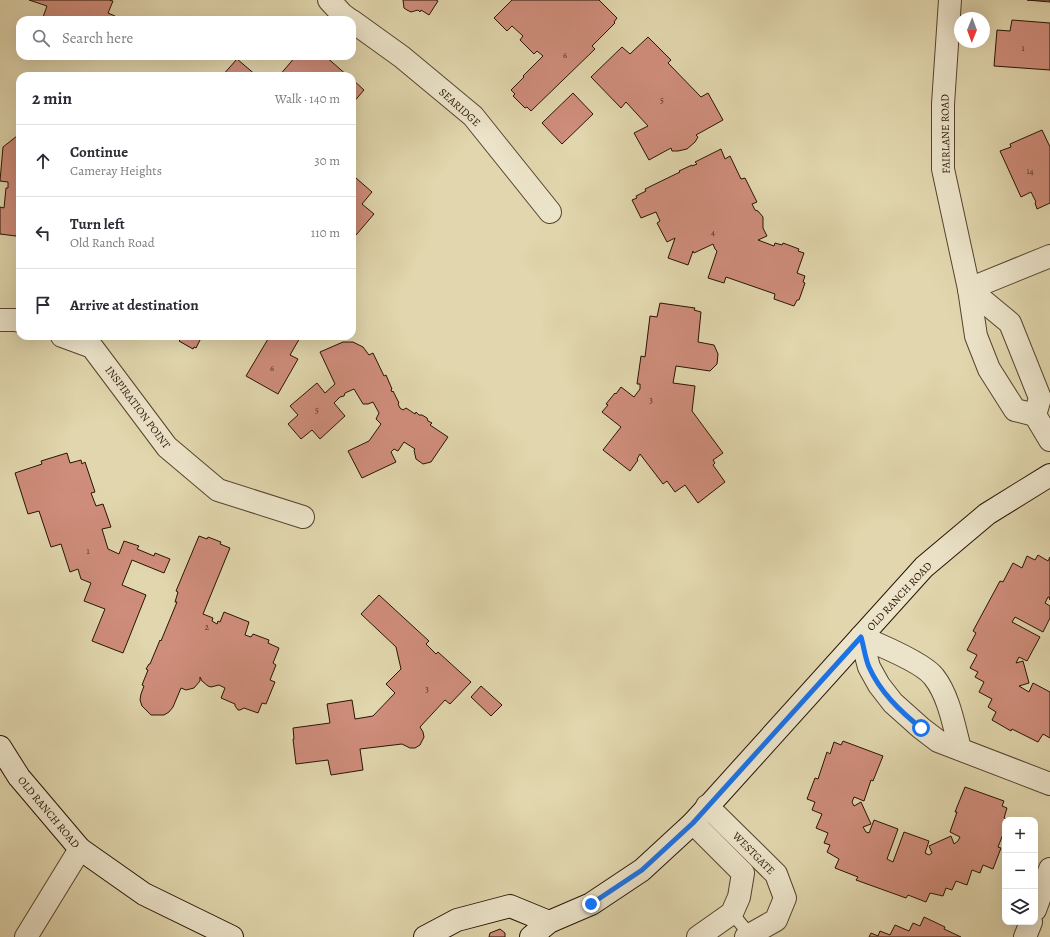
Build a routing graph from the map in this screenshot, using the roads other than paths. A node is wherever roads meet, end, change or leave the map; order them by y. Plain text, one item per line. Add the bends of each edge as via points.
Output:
1 (329, 0) edge
2 (950, 0) edge
3 (345, 16) edge
4 (356, 25) edge
5 (550, 212) dead end
6 (1050, 256) edge
7 (970, 289) junction
8 (0, 320) edge
9 (16, 320) edge
10 (73, 340) edge
11 (1035, 415) junction
12 (1050, 440) edge
13 (1050, 475) edge
14 (303, 517) dead end
15 (861, 637) junction
16 (946, 701) junction
17 (921, 728) junction
18 (0, 747) edge
19 (960, 749) junction
20 (1050, 784) edge
21 (707, 806) junction
22 (693, 823) junction
23 (80, 849) junction
24 (1050, 868) edge
25 (1038, 902) edge
26 (732, 913) junction
27 (549, 922) junction
28 (1030, 925) edge
29 (748, 936) edge
30 (26, 937) edge
31 (232, 937) edge
32 (425, 937) edge
33 (531, 937) edge
34 (698, 937) edge
35 (1025, 937) edge

1 - 3 street, SEARIDGE
2 - 7 street, FAIRLANE ROAD via 943,104 943,169
4 - 5 street, SEARIDGE via 402,57 474,116
6 - 7 street
7 - 11 street via 1010,323 1040,398
7 - 11 street, FAIRLANE ROAD via 976,336 989,369 1015,410
8 - 9 street
10 - 14 street, INSPIRATION POINT via 92,347 167,447 218,490
11 - 12 street
13 - 15 street, OLD RANCH ROAD via 987,514 924,567
15 - 16 street via 929,671
15 - 17 street via 869,667 880,685 893,703
15 - 21 street, OLD RANCH ROAD
16 - 17 street
16 - 19 street
17 - 19 street via 938,741
18 - 23 street, OLD RANCH ROAD via 19,778
19 - 20 street
21 - 22 street, OLD RANCH ROAD
21 - 29 street, WESTGATE via 776,874 785,898 776,920
22 - 26 street, WESTGATE via 743,873 739,897
22 - 27 street, OLD RANCH ROAD via 642,870 591,904
23 - 30 street
23 - 31 street, OLD RANCH ROAD via 144,894
24 - 25 street
26 - 29 lane
26 - 34 street
27 - 32 street via 510,906 457,920
27 - 33 street, OLD RANCH ROAD
28 - 35 street

